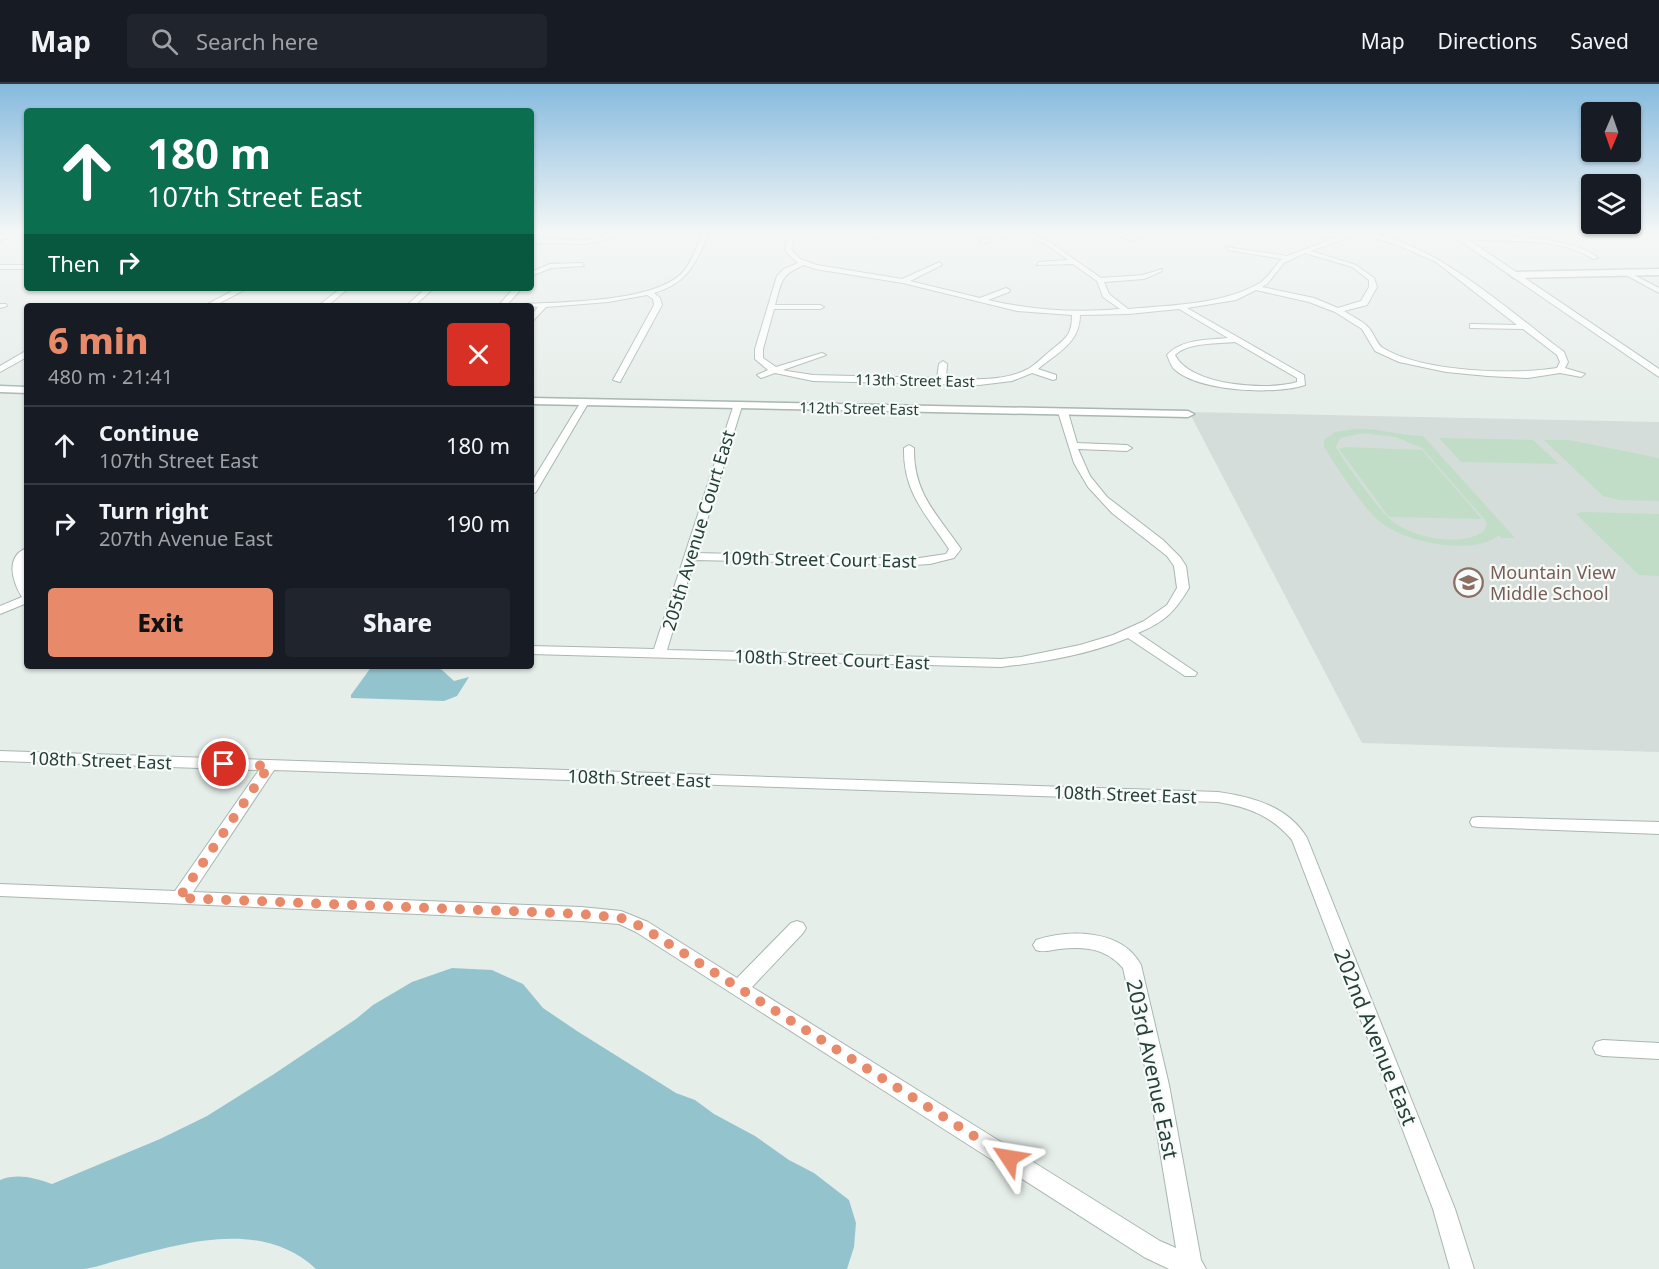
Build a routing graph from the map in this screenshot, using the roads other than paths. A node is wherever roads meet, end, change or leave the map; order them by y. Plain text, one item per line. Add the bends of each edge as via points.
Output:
1 (655, 289) edge
2 (776, 289) edge
3 (935, 289) edge
4 (1104, 289) edge
5 (1255, 289) edge
6 (1264, 289) edge
7 (1372, 289) edge
8 (1476, 289) edge
9 (1535, 289) edge
10 (1006, 290) dead end
11 (238, 291) edge
12 (341, 291) edge
13 (427, 291) edge
14 (515, 291) edge
15 (648, 292) junction
16 (979, 301) junction
17 (214, 303) edge
18 (326, 303) edge
19 (413, 303) edge
20 (505, 303) edge
21 (534, 305) edge
22 (544, 305) junction
23 (771, 307) junction
24 (1181, 307) junction
25 (820, 308) dead end
26 (1338, 310) junction
27 (1128, 312) junction
28 (1076, 314) junction
29 (534, 317) edge
30 (1473, 326) dead end
31 (1526, 327) junction
32 (1237, 339) junction
33 (24, 356) edge
34 (822, 356) dead end
35 (943, 364) dead end
36 (0, 369) edge
37 (1560, 369) junction
38 (776, 370) junction
39 (1032, 370) junction
40 (1581, 374) dead end
41 (1659, 374) edge
42 (761, 375) dead end
43 (1053, 377) dead end
44 (617, 380) dead end
45 (941, 381) junction
46 (0, 389) edge
47 (24, 390) edge
48 (534, 401) edge
49 (585, 402) junction
50 (737, 406) junction
51 (1063, 412) junction
52 (1188, 414) dead end
53 (1072, 446) junction
54 (909, 448) dead end
55 (1127, 448) dead end
56 (534, 487) edge
57 (24, 555) edge
58 (690, 556) junction
59 (24, 592) edge
60 (24, 598) edge
61 (0, 610) edge
62 (1129, 633) junction
63 (534, 650) edge
64 (659, 654) junction
65 (1190, 674) dead end
66 (0, 756) edge
67 (269, 766) junction
68 (1276, 815) joint
69 (1478, 822) dead end
70 (1659, 828) edge
71 (0, 890) edge
72 (179, 898) junction
73 (797, 928) dead end
74 (1042, 945) dead end
75 (740, 987) junction
76 (1603, 1048) dead end
77 (1659, 1051) edge
78 (1192, 1269) edge
79 (1462, 1269) edge

1 - 15 street
2 - 23 street
3 - 16 street
4 - 27 street
5 - 24 street via 1233,298
6 - 26 street
7 - 26 street via 1364,303
8 - 31 street
9 - 41 main road
10 - 16 street
11 - 17 street
12 - 18 street
13 - 19 street
14 - 20 street
15 - 22 street
15 - 44 street via 656,298 658,306
16 - 28 street
21 - 22 street
22 - 29 street
23 - 25 street
23 - 38 street via 759,359
24 - 27 street
24 - 32 street
26 - 37 street via 1365,328 1383,352 1430,370 1534,375
27 - 28 street
28 - 39 street via 1076,328 1070,339
30 - 31 street
31 - 37 street via 1561,354 1564,362
32 - 32 street via 1180,348 1171,360 1188,375 1218,383 1300,385 1303,379 1296,373
33 - 36 street
34 - 38 street
35 - 45 street
37 - 40 street
38 - 42 street
38 - 45 street, 113th Street East via 813,378
39 - 43 street
39 - 45 street, 113th Street East via 997,380
46 - 47 street
48 - 49 street, 112th Street East
49 - 50 street, 112th Street East
49 - 56 street
50 - 51 street, 112th Street East
50 - 58 street, 205th Avenue Court East
51 - 52 street, 112th Street East
51 - 53 street
53 - 55 street
53 - 62 street via 1097,494 1168,549 1180,566 1184,584 1174,606 1149,625
54 - 58 street, 109th Street Court East via 912,487 955,549 947,557 913,562
57 - 59 street via 16,571
58 - 64 street, 205th Avenue Court East
60 - 61 street
62 - 64 street, 108th Street Court East via 1058,655 1002,663
62 - 65 street
63 - 64 street, 108th Street Court East
66 - 67 street, 108th Street East
67 - 68 street, 108th Street East via 1218,798 1253,804
67 - 72 street
68 - 79 street, 202nd Avenue East via 1299,838 1444,1209
69 - 70 street
71 - 72 street
72 - 75 street via 621,918
73 - 75 street
74 - 78 street, 203rd Avenue East via 1078,939 1115,950 1132,965 1159,1085
75 - 78 street via 1152,1249
76 - 77 street

